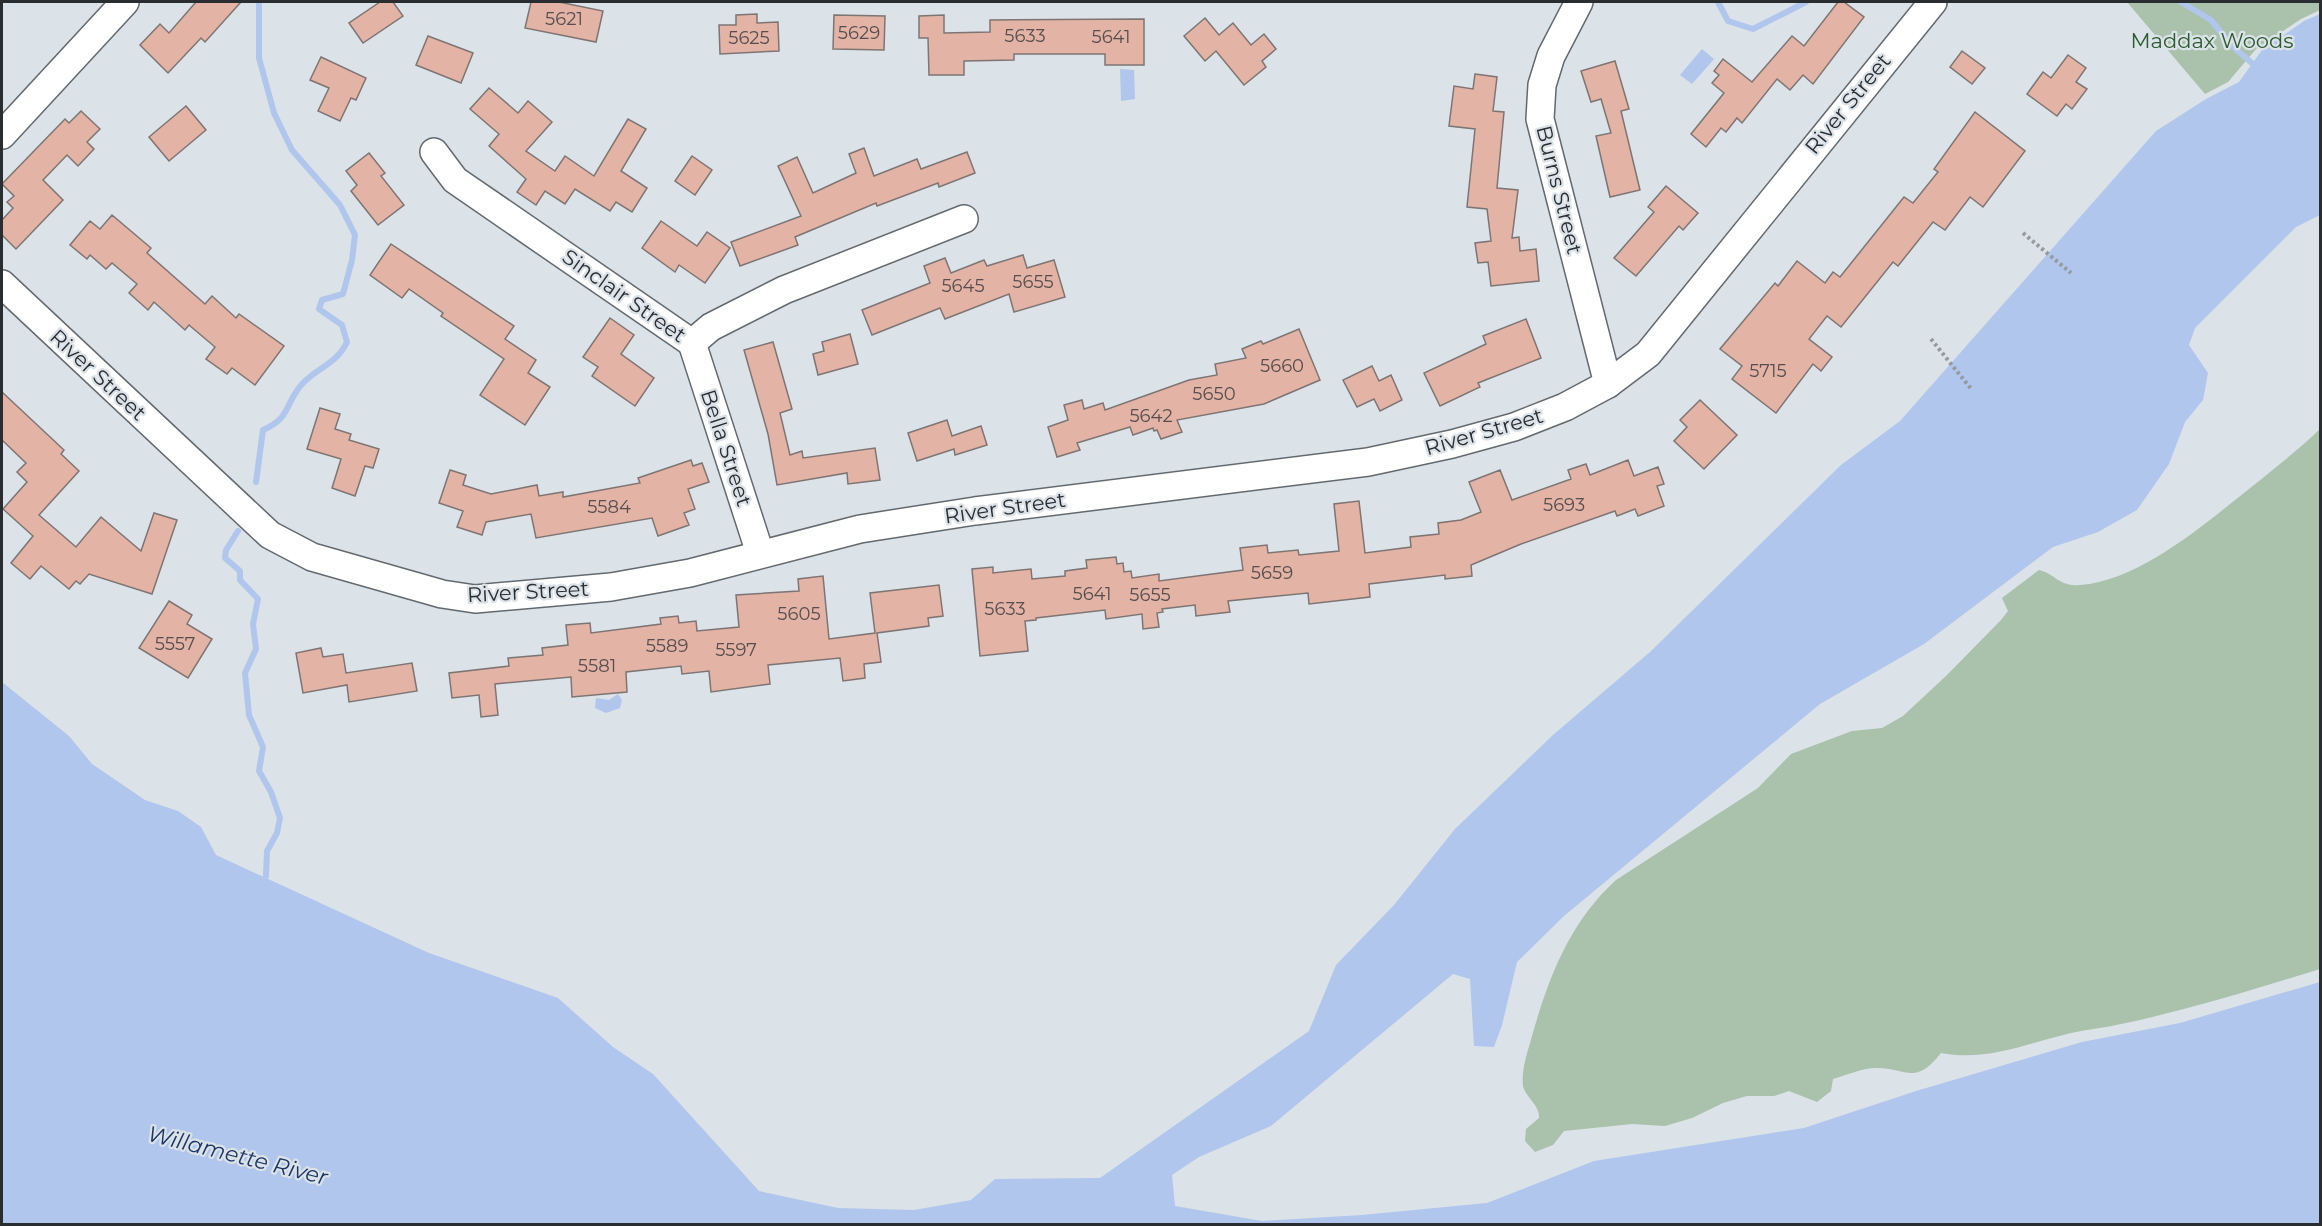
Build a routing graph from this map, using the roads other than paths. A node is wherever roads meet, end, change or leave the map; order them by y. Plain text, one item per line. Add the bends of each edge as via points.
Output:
1 (125, 2) edge
2 (1579, 2) edge
3 (1933, 2) edge
4 (2, 135) edge
5 (434, 152) dead end
6 (964, 219) dead end
7 (2, 284) edge
8 (692, 343) junction
9 (1608, 384) junction
10 (760, 553) junction

1 - 4 street
2 - 9 street, Burns Street via 1551,56 1542,85 1540,119
3 - 9 street, River Street via 1648,354
5 - 8 street, Sinclair Street via 455,180
6 - 8 street, Sinclair Street via 784,291 711,327
7 - 10 street, River Street via 270,535 312,557 441,594 475,599 611,587 690,573
8 - 10 street, Bella Street
9 - 10 street, River Street via 1514,428 1368,462 975,511 860,529

